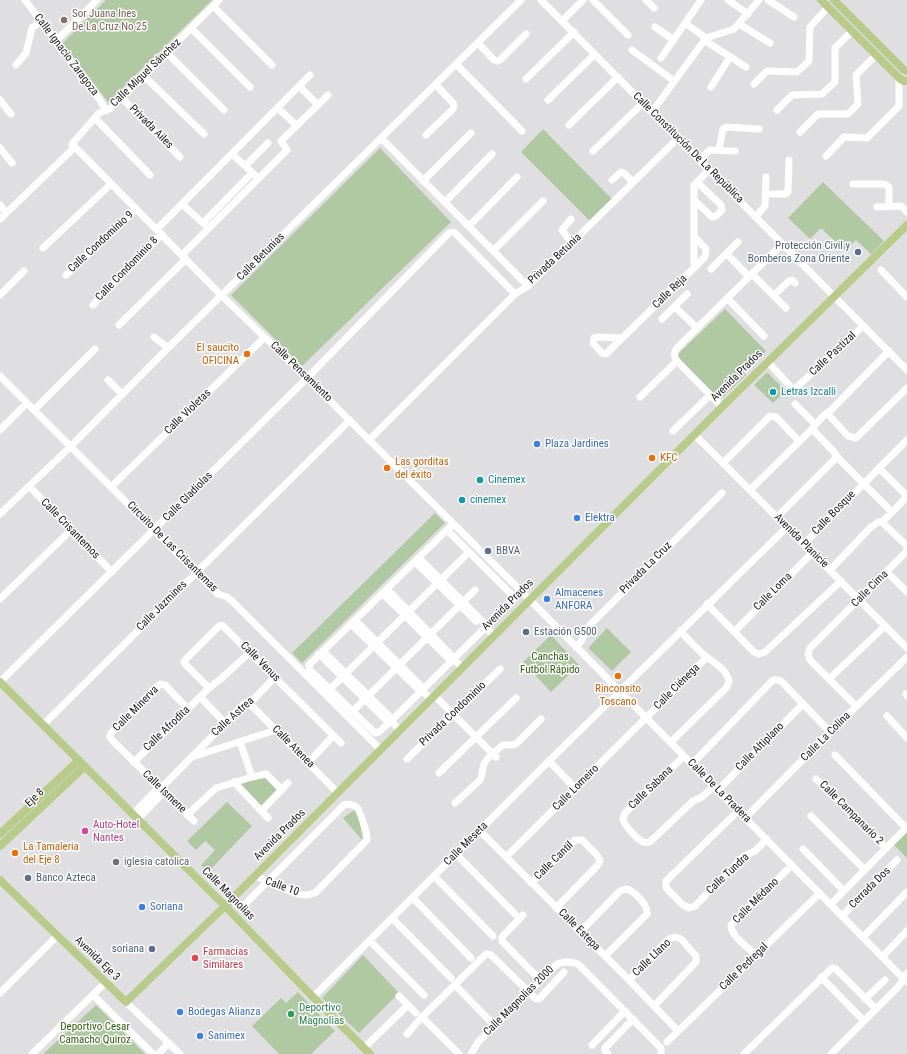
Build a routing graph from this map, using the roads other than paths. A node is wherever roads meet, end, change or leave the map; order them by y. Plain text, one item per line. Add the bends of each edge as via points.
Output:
1 (25, 0) edge
2 (97, 0) edge
3 (219, 0) edge
4 (521, 0) edge
5 (541, 0) edge
6 (583, 0) edge
7 (593, 0) edge
8 (646, 0) edge
9 (701, 0) edge
10 (728, 0) edge
11 (759, 0) edge
12 (768, 0) edge
13 (821, 0) edge
14 (834, 0) edge
15 (213, 6) junction
16 (828, 7) junction
17 (654, 8) dead end
18 (748, 14) junction
19 (794, 17) dead end
20 (41, 21) junction
21 (562, 21) junction
22 (685, 23) junction
23 (739, 24) junction
24 (656, 27) dead end
25 (192, 29) junction
26 (852, 31) junction
27 (574, 32) junction
28 (526, 34) dead end
29 (628, 35) dead end
30 (870, 36) junction
31 (705, 39) junction
32 (674, 40) junction
33 (56, 41) junction
34 (863, 42) junction
35 (478, 43) junction
36 (770, 43) dead end
37 (632, 50) dead end
38 (167, 52) junction
39 (595, 54) junction
40 (876, 55) junction
41 (730, 57) junction
42 (662, 58) dead end
43 (456, 64) junction
44 (16, 65) dead end
45 (272, 65) dead end
46 (746, 67) dead end
47 (907, 71) edge
48 (143, 75) junction
49 (310, 75) dead end
50 (618, 77) junction
51 (526, 79) dead end
52 (903, 80) edge
53 (674, 81) junction
54 (754, 84) dead end
55 (436, 85) junction
56 (250, 87) dead end
57 (300, 87) junction
58 (711, 87) dead end
59 (328, 94) dead end
60 (122, 98) junction
61 (0, 100) edge
62 (548, 100) dead end
63 (643, 102) junction
64 (318, 105) junction
65 (278, 108) junction
66 (224, 110) dead end
67 (777, 110) dead end
68 (106, 111) junction
69 (652, 112) junction
70 (11, 114) dead end
71 (95, 118) junction
72 (296, 125) junction
73 (569, 125) dead end
74 (759, 129) dead end
75 (522, 131) dead end
76 (800, 132) dead end
77 (471, 133) dead end
78 (204, 134) dead end
79 (426, 135) dead end
80 (381, 138) junction
81 (678, 138) junction
82 (268, 143) dead end
83 (74, 145) junction
84 (0, 148) edge
85 (719, 150) junction
86 (593, 151) dead end
87 (735, 151) dead end
88 (232, 154) junction
89 (492, 154) dead end
90 (826, 156) dead end
91 (180, 157) dead end
92 (699, 160) junction
93 (789, 160) dead end
94 (12, 163) dead end
95 (245, 166) junction
96 (709, 170) junction
97 (252, 172) junction
98 (150, 175) dead end
99 (517, 177) dead end
100 (766, 177) dead end
101 (258, 178) junction
102 (612, 180) dead end
103 (423, 181) junction
104 (633, 182) junction
105 (697, 182) junction
106 (112, 184) junction
107 (853, 184) dead end
108 (766, 194) junction
109 (694, 200) junction
110 (543, 201) dead end
111 (445, 202) junction
112 (182, 204) junction
113 (0, 205) edge
114 (890, 206) junction
115 (877, 207) dead end
116 (136, 209) junction
117 (907, 212) edge
118 (6, 213) junction
119 (756, 217) junction
120 (0, 219) edge
121 (571, 219) dead end
122 (203, 223) junction
123 (907, 225) edge
124 (468, 226) junction
125 (209, 228) junction
126 (159, 232) junction
127 (695, 237) junction
128 (738, 242) dead end
129 (572, 243) junction
130 (782, 244) junction
131 (43, 248) dead end
132 (493, 251) junction
133 (727, 254) junction
134 (184, 257) junction
135 (694, 268) junction
136 (711, 269) dead end
137 (881, 270) dead end
138 (24, 271) dead end
139 (66, 275) dead end
140 (750, 275) junction
141 (795, 283) dead end
142 (528, 286) junction
143 (515, 294) junction
144 (687, 294) dead end
145 (0, 295) edge
146 (774, 295) junction
147 (222, 296) junction
148 (834, 296) junction
149 (907, 297) edge
150 (727, 298) junction
151 (93, 305) dead end
152 (675, 307) junction
153 (786, 308) dead end
154 (662, 320) dead end
155 (119, 325) dead end
156 (863, 326) junction
157 (697, 328) junction
158 (764, 336) dead end
159 (154, 337) dead end
160 (265, 337) junction
161 (622, 338) junction
162 (168, 348) junction
163 (95, 349) dead end
164 (889, 351) junction
165 (676, 361) junction
166 (768, 362) junction
167 (907, 370) edge
168 (0, 376) edge
169 (307, 378) junction
170 (108, 380) dead end
171 (907, 388) edge
172 (122, 394) junction
173 (710, 395) junction
174 (640, 397) dead end
175 (26, 403) junction
176 (795, 404) dead end
177 (722, 408) junction
178 (34, 410) junction
179 (827, 413) junction
180 (350, 420) junction
181 (813, 426) junction
182 (0, 430) edge
183 (673, 431) dead end
184 (695, 435) junction
185 (369, 440) junction
186 (907, 440) edge
187 (799, 441) junction
188 (70, 447) junction
189 (837, 457) junction
190 (722, 463) junction
191 (879, 468) junction
192 (863, 484) junction
193 (29, 486) junction
194 (111, 487) junction
195 (750, 490) junction
196 (722, 493) dead end
197 (906, 494) edge
198 (892, 512) junction
199 (0, 514) edge
200 (777, 517) junction
201 (882, 522) junction
202 (453, 524) junction
203 (787, 526) junction
204 (71, 530) junction
205 (154, 530) junction
206 (447, 530) junction
207 (804, 544) junction
208 (469, 552) junction
209 (813, 552) junction
210 (417, 560) junction
211 (830, 570) junction
212 (112, 572) junction
213 (196, 572) junction
214 (887, 572) junction
215 (438, 581) junction
216 (841, 581) junction
217 (475, 590) dead end
218 (385, 591) junction
219 (907, 592) edge
220 (0, 599) edge
221 (530, 600) junction
222 (859, 600) junction
223 (461, 603) junction
224 (707, 604) junction
225 (406, 613) junction
226 (353, 622) junction
227 (885, 626) junction
228 (486, 628) junction
229 (680, 631) junction
230 (734, 632) junction
231 (429, 635) junction
232 (494, 635) junction
233 (376, 644) junction
234 (576, 647) junction
235 (907, 648) edge
236 (250, 652) junction
237 (321, 652) junction
238 (707, 657) junction
239 (907, 657) edge
240 (453, 660) junction
241 (398, 666) junction
242 (462, 667) junction
243 (500, 669) dead end
244 (344, 675) junction
245 (275, 677) junction
246 (829, 679) junction
247 (0, 682) edge
248 (209, 688) junction
249 (329, 690) junction
250 (422, 690) junction
251 (620, 691) junction
252 (200, 697) junction
253 (367, 697) junction
254 (432, 697) junction
255 (516, 698) dead end
256 (248, 702) junction
257 (803, 704) junction
258 (856, 706) junction
259 (188, 708) junction
260 (352, 712) junction
261 (453, 714) junction
262 (887, 716) dead end
263 (646, 718) junction
264 (541, 719) dead end
265 (225, 722) junction
266 (391, 722) junction
267 (43, 724) junction
268 (276, 730) junction
269 (399, 730) junction
270 (830, 732) junction
271 (334, 736) junction
272 (477, 737) junction
273 (907, 738) edge
274 (240, 742) junction
275 (671, 742) junction
276 (341, 743) dead end
277 (380, 749) junction
278 (495, 755) junction
279 (835, 755) dead end
280 (684, 756) junction
281 (192, 757) junction
282 (407, 759) dead end
283 (79, 760) junction
284 (549, 761) junction
285 (134, 762) junction
286 (308, 763) junction
287 (692, 764) junction
288 (85, 766) junction
289 (439, 773) dead end
290 (252, 777) junction
291 (816, 779) dead end
292 (234, 782) junction
293 (288, 783) dead end
294 (162, 788) junction
295 (575, 788) junction
296 (716, 788) junction
297 (282, 790) junction
298 (338, 793) junction
299 (455, 803) dead end
300 (262, 810) junction
301 (738, 811) junction
302 (187, 815) junction
303 (811, 816) dead end
304 (135, 817) junction
305 (268, 818) dead end
306 (745, 818) junction
307 (194, 821) dead end
308 (907, 828) edge
309 (479, 830) junction
310 (0, 834) edge
311 (767, 839) junction
312 (0, 846) edge
313 (886, 848) junction
314 (803, 850) dead end
315 (456, 854) junction
316 (506, 858) junction
317 (897, 860) dead end
318 (792, 865) junction
319 (864, 869) junction
320 (255, 875) junction
321 (434, 876) junction
322 (0, 880) edge
323 (268, 882) junction
324 (532, 883) junction
325 (843, 890) junction
326 (907, 892) edge
327 (820, 893) junction
328 (413, 898) junction
329 (831, 904) junction
330 (224, 906) junction
331 (242, 907) dead end
332 (556, 908) junction
333 (515, 914) dead end
334 (523, 915) dead end
335 (842, 916) junction
336 (392, 918) junction
337 (907, 931) edge
338 (580, 932) junction
339 (58, 936) junction
340 (493, 936) dead end
341 (863, 937) junction
342 (370, 940) junction
343 (756, 955) junction
344 (605, 956) junction
345 (882, 957) junction
346 (471, 958) dead end
347 (564, 972) dead end
348 (821, 977) junction
349 (451, 978) dead end
350 (906, 978) edge
351 (540, 980) junction
352 (629, 980) junction
353 (885, 980) dead end
354 (106, 982) junction
355 (455, 985) junction
356 (528, 992) junction
357 (0, 993) edge
358 (93, 995) junction
359 (424, 995) dead end
360 (399, 996) dead end
361 (313, 997) junction
362 (865, 999) junction
363 (126, 1002) junction
364 (408, 1005) junction
365 (654, 1006) junction
366 (876, 1009) junction
367 (625, 1011) junction
368 (419, 1015) junction
369 (633, 1019) junction
370 (864, 1021) junction
371 (494, 1025) junction
372 (678, 1031) junction
373 (408, 1034) dead end
374 (667, 1042) dead end
375 (169, 1043) junction
376 (592, 1045) dead end
377 (367, 1051) edge
378 (661, 1051) edge
379 (32, 1054) edge
380 (153, 1054) edge
381 (158, 1054) edge
382 (180, 1054) edge
383 (459, 1054) edge
384 (472, 1054) edge
385 (608, 1054) edge
386 (744, 1054) edge
387 (831, 1054) edge

1 - 20 street, Calle Ignacio Zaragoza
2 - 33 street
3 - 15 street, Calle Miguel Sánchez
4 - 35 street, Calle Betunias
5 - 21 street, Calle Constitución De La República
6 - 21 street
7 - 29 street
8 - 17 street
9 - 22 street
10 - 18 street
11 - 18 street
12 - 19 street
13 - 16 main road
14 - 30 main road
15 - 25 street, Calle Miguel Sánchez
15 - 45 street
16 - 26 main road
16 - 54 street via 810,27 809,62 797,72 767,71
18 - 23 street
20 - 33 street, Calle Ignacio Zaragoza
20 - 44 street via 32,28 26,53
21 - 27 street, Calle Constitución De La República
22 - 31 street
22 - 32 street
23 - 31 street
23 - 36 street
24 - 32 street
25 - 38 street, Calle Miguel Sánchez
25 - 56 street
26 - 34 main road
26 - 67 street via 835,48 835,82 822,94 792,94
27 - 39 street, Calle Constitución De La República
27 - 51 street
28 - 35 street via 497,61
30 - 34 street
30 - 47 main road
31 - 41 street
31 - 53 street
32 - 42 street
33 - 68 street, Calle Ignacio Zaragoza
34 - 40 main road
35 - 43 street, Calle Betunias
37 - 53 street
38 - 48 street, Calle Miguel Sánchez
38 - 66 street
39 - 50 street, Calle Constitución De La República
39 - 62 street
40 - 52 main road
40 - 76 street via 856,76 858,104 848,114 818,114
41 - 46 street
41 - 58 street
43 - 55 street, Calle Betunias
43 - 75 street
48 - 60 street, Calle Miguel Sánchez
48 - 78 street
49 - 57 street, Calle Condominio 8
50 - 63 street, Calle Constitución De La República
50 - 73 street
52 - 90 street via 899,106 867,138 844,137
53 - 69 street
55 - 79 street via 454,106
55 - 80 street, Calle Betunias
57 - 64 street
57 - 65 street, Calle Condominio 8
59 - 64 street
60 - 68 street, Calle Miguel Sánchez
60 - 91 street, Privada Ailes
61 - 70 street
63 - 69 street, Calle Constitución De La República
63 - 86 street
64 - 72 street
65 - 72 street
65 - 88 street, Calle Condominio 8
68 - 71 street, Calle Miguel Sánchez via 99,113
69 - 81 street, Calle Constitución De La República
71 - 83 street, Calle Miguel Sánchez
71 - 98 street
72 - 101 street via 281,141 287,150
74 - 85 street via 723,129
77 - 103 street
80 - 103 street, Privada Betunia
80 - 147 street, Calle Betunias
81 - 92 street, Calle Constitución De La República
81 - 104 street, Privada Betunia
82 - 95 street
83 - 106 street, Calle Pensamiento
83 - 118 street, Calle Miguel Sánchez
84 - 94 street
85 - 87 street
85 - 92 street via 709,151
88 - 95 street
88 - 112 street, Calle Condominio 8
89 - 111 street
92 - 96 street, Calle Constitución De La República
93 - 108 street via 788,192
95 - 97 street
96 - 105 street
96 - 119 street, Calle Constitución De La República
97 - 101 street
97 - 122 street
99 - 124 street
100 - 108 street
101 - 125 street
102 - 104 street via 622,172
103 - 111 street, Privada Betunia
104 - 129 street, Privada Betunia
105 - 109 street, Calle Reja via 694,185
105 - 109 street via 721,205 722,210 712,217
106 - 116 street, Calle Pensamiento
106 - 131 street
107 - 114 street via 889,186
108 - 119 street via 765,207
109 - 127 street, Calle Reja
110 - 132 street
111 - 124 street, Privada Betunia
112 - 122 street
112 - 126 street, Calle Condominio 8
113 - 118 street
114 - 115 street
114 - 117 street via 901,206
116 - 126 street, Calle Pensamiento
116 - 139 street, Calle Condominio 9
118 - 120 street, Calle Miguel Sánchez
119 - 130 street, Calle Constitución De La República
121 - 129 street via 562,230
122 - 125 street
123 - 148 main road, Avenida Prados
124 - 132 street, Privada Betunia
125 - 134 street
126 - 134 street, Calle Pensamiento
126 - 151 street, Calle Condominio 8
127 - 135 street, Calle Reja
127 - 135 street via 706,248 706,254
128 - 133 street
129 - 142 street, Privada Betunia
130 - 140 street
130 - 148 street, Calle Constitución De La República
132 - 142 street, Privada Betunia
133 - 136 street
133 - 140 street
134 - 147 street, Calle Pensamiento
134 - 155 street
135 - 161 street, Calle Reja
137 - 149 street
138 - 145 street
140 - 146 street
140 - 150 street
141 - 146 street via 789,280
142 - 143 street
143 - 169 street, Calle Gladiolas via 455,233 450,232
143 - 185 street
144 - 152 street
146 - 153 street
147 - 160 street, Calle Pensamiento
147 - 162 street, Calle Betunias
148 - 156 street, Calle Constitución De La República
148 - 166 main road, Avenida Prados
150 - 157 street
150 - 158 street
152 - 154 street
152 - 157 street
156 - 164 street, Calle Constitución De La República
156 - 166 street, Calle Pastizal via 796,388
157 - 165 street via 675,351
159 - 162 street
160 - 169 street, Calle Pensamiento
160 - 194 street, Calle Violetas
161 - 161 street, Calle Reja via 605,354 593,341 597,337
162 - 172 street, Calle Betunias
163 - 178 street
164 - 167 street, Calle Constitución De La República
164 - 179 street
165 - 173 street
165 - 174 street
166 - 177 main road, Avenida Prados
168 - 175 street, Circuito De Las Crisantemas
169 - 180 street, Calle Pensamiento
169 - 205 street, Calle Gladiolas
170 - 172 street
171 - 179 street via 856,438 848,436
172 - 188 street, Calle Betunias
173 - 177 street
173 - 183 street
175 - 178 street, Circuito De Las Crisantemas
175 - 182 street
176 - 181 street, Calle Bosque
177 - 184 main road, Avenida Prados
178 - 188 street, Circuito De Las Crisantemas
179 - 181 street
180 - 185 street, Calle Pensamiento
180 - 213 street, Calle Jazmines
181 - 187 street
181 - 189 street, Calle Bosque
184 - 190 street, Avenida Planicie
184 - 221 main road, Avenida Prados
185 - 202 street, Calle Pensamiento
186 - 191 street
187 - 190 street via 772,416
187 - 195 street
188 - 193 street, Calle Betunias
188 - 194 street, Circuito De Las Crisantemas
189 - 192 street, Calle Bosque
189 - 200 street
190 - 195 street, Avenida Planicie
191 - 192 street
191 - 197 street
192 - 198 street
192 - 207 street, Calle Bosque
193 - 199 street, Calle Betunias
193 - 204 street, Calle Crisantemos
194 - 205 street, Circuito De Las Crisantemas
195 - 200 street, Avenida Planicie
196 - 234 street, Privada La Cruz via 587,628
197 - 198 street via 905,499
198 - 201 street
200 - 203 street, Avenida Planicie
201 - 211 street via 875,524
201 - 214 street, Calle Cima via 907,549
202 - 206 street
202 - 221 street, Calle Pensamiento
203 - 207 street, Avenida Planicie
203 - 224 street, Calle Meseta
204 - 212 street, Calle Crisantemos
204 - 220 street
205 - 212 street, Calle Gladiolas
205 - 213 street, Circuito De Las Crisantemas
206 - 208 street
206 - 210 street
207 - 209 street, Avenida Planicie
208 - 215 street
208 - 228 street via 513,596 512,601
209 - 211 street, Avenida Planicie
209 - 230 street, Calle Loma
210 - 215 street
210 - 218 street
211 - 216 street, Avenida Planicie
212 - 247 street, Calle Gladiolas
213 - 267 street, Calle Jazmines
213 - 277 street, Circuito De Las Crisantemas via 218,594 232,601
214 - 219 street
214 - 222 street, Calle Cima
215 - 223 street
215 - 225 street
216 - 222 street, Avenida Planicie
216 - 230 street via 765,652 754,652
217 - 223 street
218 - 225 street
218 - 226 street
221 - 232 main road, Avenida Prados
221 - 234 street, Calle De La Pradera
222 - 227 street, Avenida Planicie
222 - 246 street, Calle Cima via 810,648 810,660
223 - 228 street
223 - 231 street
224 - 229 street, Calle Meseta
224 - 230 street
225 - 231 street
225 - 233 street
226 - 233 street
226 - 237 street
227 - 235 street, Avenida Planicie
227 - 246 street
228 - 232 street
228 - 240 street
229 - 238 street
229 - 251 street, Calle Meseta
231 - 240 street
231 - 241 street
232 - 242 main road, Avenida Prados
233 - 241 street
233 - 244 street
234 - 251 street, Calle De La Pradera
236 - 245 street, Calle Venus
236 - 248 street, Calle Afrodita
236 - 248 street, Calle Venus via 224,627 218,627 184,662
237 - 244 street
237 - 249 street via 309,668
238 - 263 street, Calle Ciénega
238 - 275 street via 727,675 727,687
239 - 258 street, Calle La Colina
240 - 242 street
240 - 250 street
241 - 250 street
241 - 253 street
242 - 254 main road, Avenida Prados
243 - 261 street, Privada Condominio
244 - 249 street
244 - 253 street
245 - 256 street, Calle Astrea
245 - 271 street, Calle Venus
246 - 258 street
247 - 267 main road, Calle Magnolias
248 - 252 street, Calle Afrodita
249 - 260 street
250 - 254 street
250 - 266 street
251 - 263 street, Calle De La Pradera
251 - 284 street, Calle Meseta
252 - 259 street, Calle Afrodita
252 - 265 street
253 - 260 street
253 - 266 street
254 - 261 street
254 - 269 main road, Avenida Prados
255 - 272 street
256 - 265 street, Calle Astrea
256 - 268 street, Calle Atenea
257 - 270 street
257 - 287 street via 782,682 771,682
257 - 296 street, Calle Altiplano
258 - 270 street, Calle La Colina
259 - 285 street, Calle Afrodita
259 - 285 street, Calle Minerva via 165,685 159,685 110,734 111,739
260 - 266 street via 375,733
261 - 272 street
261 - 282 street, Privada Condominio
262 - 273 street
263 - 275 street, Calle De La Pradera
263 - 295 street, Calle Lomeiro
264 - 278 street via 517,743 503,745
265 - 281 street, Calle Astrea
266 - 269 street
267 - 283 main road, Calle Magnolias
268 - 274 street, Calle Astrea
268 - 286 street, Calle Atenea
269 - 277 main road, Avenida Prados
270 - 306 street, Calle La Colina
271 - 276 street, Calle Venus
271 - 286 street
272 - 278 street
272 - 289 street
274 - 281 street, Calle Astrea
274 - 290 street
275 - 280 street, Calle De La Pradera
277 - 298 main road, Avenida Prados
278 - 299 street via 484,763 480,780
279 - 308 street
280 - 287 street, Calle De La Pradera
280 - 296 street, Calle Sabana via 626,813 623,819 630,830 643,842 650,842 693,801
281 - 294 street, Calle Astrea
283 - 288 main road, Calle Magnolias
283 - 310 main road, Eje 8
284 - 295 street
284 - 309 street, Calle Meseta
285 - 294 street, Calle Ismene
286 - 298 street, Calle Atenea
287 - 296 street, Calle De La Pradera
288 - 304 main road, Calle Magnolias
288 - 312 main road, Eje 8
290 - 292 street, Calle Ismene
290 - 297 street, Calle Ismene via 266,774
291 - 313 street, Calle Campanario 2
292 - 300 street
292 - 302 street, Calle Ismene via 215,789
293 - 297 street
294 - 302 street, Calle Ismene
294 - 304 street, Calle Astrea
295 - 316 street, Calle Lomeiro
296 - 301 street, Calle De La Pradera
297 - 300 street
298 - 320 main road, Avenida Prados
300 - 305 street
301 - 306 street, Calle De La Pradera
301 - 311 street, Calle Tundra via 668,878 665,884 668,890 683,905 689,908 695,906 744,856 755,851
302 - 307 street
303 - 319 street
304 - 330 main road, Calle Magnolias
306 - 311 street, Calle De La Pradera
308 - 313 street
309 - 315 street, Calle Meseta
309 - 316 street, Calle Estepa
311 - 318 street, Calle De La Pradera
313 - 319 street
314 - 325 street
315 - 321 street, Calle Meseta
315 - 333 street
316 - 324 street, Calle Estepa
317 - 335 street, Cerrada Dos
318 - 327 street, Calle De La Pradera
318 - 343 street, Calle Médano via 731,925 733,934
319 - 325 street
320 - 323 street, Calle 10
320 - 330 main road, Avenida Prados
321 - 328 street, Calle Meseta
321 - 340 street
322 - 339 main road, Avenida Eje 3
323 - 323 street, Calle 10 via 344,805 349,804 357,809 367,835 366,842 316,892 299,894
323 - 331 street
324 - 332 street, Calle Estepa
324 - 332 street, Calle Cantil via 575,840 582,840 597,855 600,861 597,866
325 - 329 street
326 - 341 street
327 - 329 street, Calle De La Pradera
327 - 343 street, Calle Pedregal
328 - 336 street, Calle Meseta
328 - 346 street
329 - 335 street, Calle De La Pradera
330 - 361 main road, Calle Magnolias
330 - 363 main road, Avenida Prados
332 - 338 street, Calle Estepa
334 - 351 street via 502,937 502,941
335 - 341 street, Calle De La Pradera
336 - 342 street, Calle Meseta
336 - 349 street
337 - 345 street
338 - 344 street, Calle Estepa
338 - 344 street via 620,891 632,891 645,905 647,914
339 - 354 main road, Avenida Eje 3
339 - 357 street
341 - 345 street, Calle De La Pradera
342 - 359 street
342 - 361 street, Calle Meseta
343 - 372 street, Calle Pedregal
344 - 352 street, Calle Estepa
345 - 350 street, Calle De La Pradera
347 - 356 street via 538,999
348 - 362 street via 830,968 835,968
348 - 370 street
348 - 386 street
350 - 366 street
351 - 356 street, Calle Magnolias 2000
351 - 367 street, Calle Magnolias 2000 via 558,963 577,963
352 - 365 street, Calle Estepa
352 - 365 street, Calle Llano via 669,939 681,939 696,956 696,962
353 - 362 street
354 - 358 street
354 - 363 main road, Avenida Eje 3
355 - 356 street via 488,953
355 - 368 street
355 - 371 street
356 - 371 street, Calle Magnolias 2000
358 - 379 street
358 - 380 street
360 - 364 street
361 - 377 main road, Calle Magnolias
362 - 366 street
363 - 375 street, Avenida Eje 3
364 - 368 street
364 - 377 street
365 - 372 street, Calle Estepa
366 - 370 street
367 - 369 street, Calle Magnolias 2000
367 - 376 street
368 - 373 street
368 - 383 street
369 - 378 street, Calle Magnolias 2000
369 - 385 street via 605,1049
370 - 387 street
371 - 384 street, Calle Magnolias 2000 via 478,1042
372 - 374 street, Calle Pedregal
375 - 381 street
375 - 382 street, Avenida Eje 3

